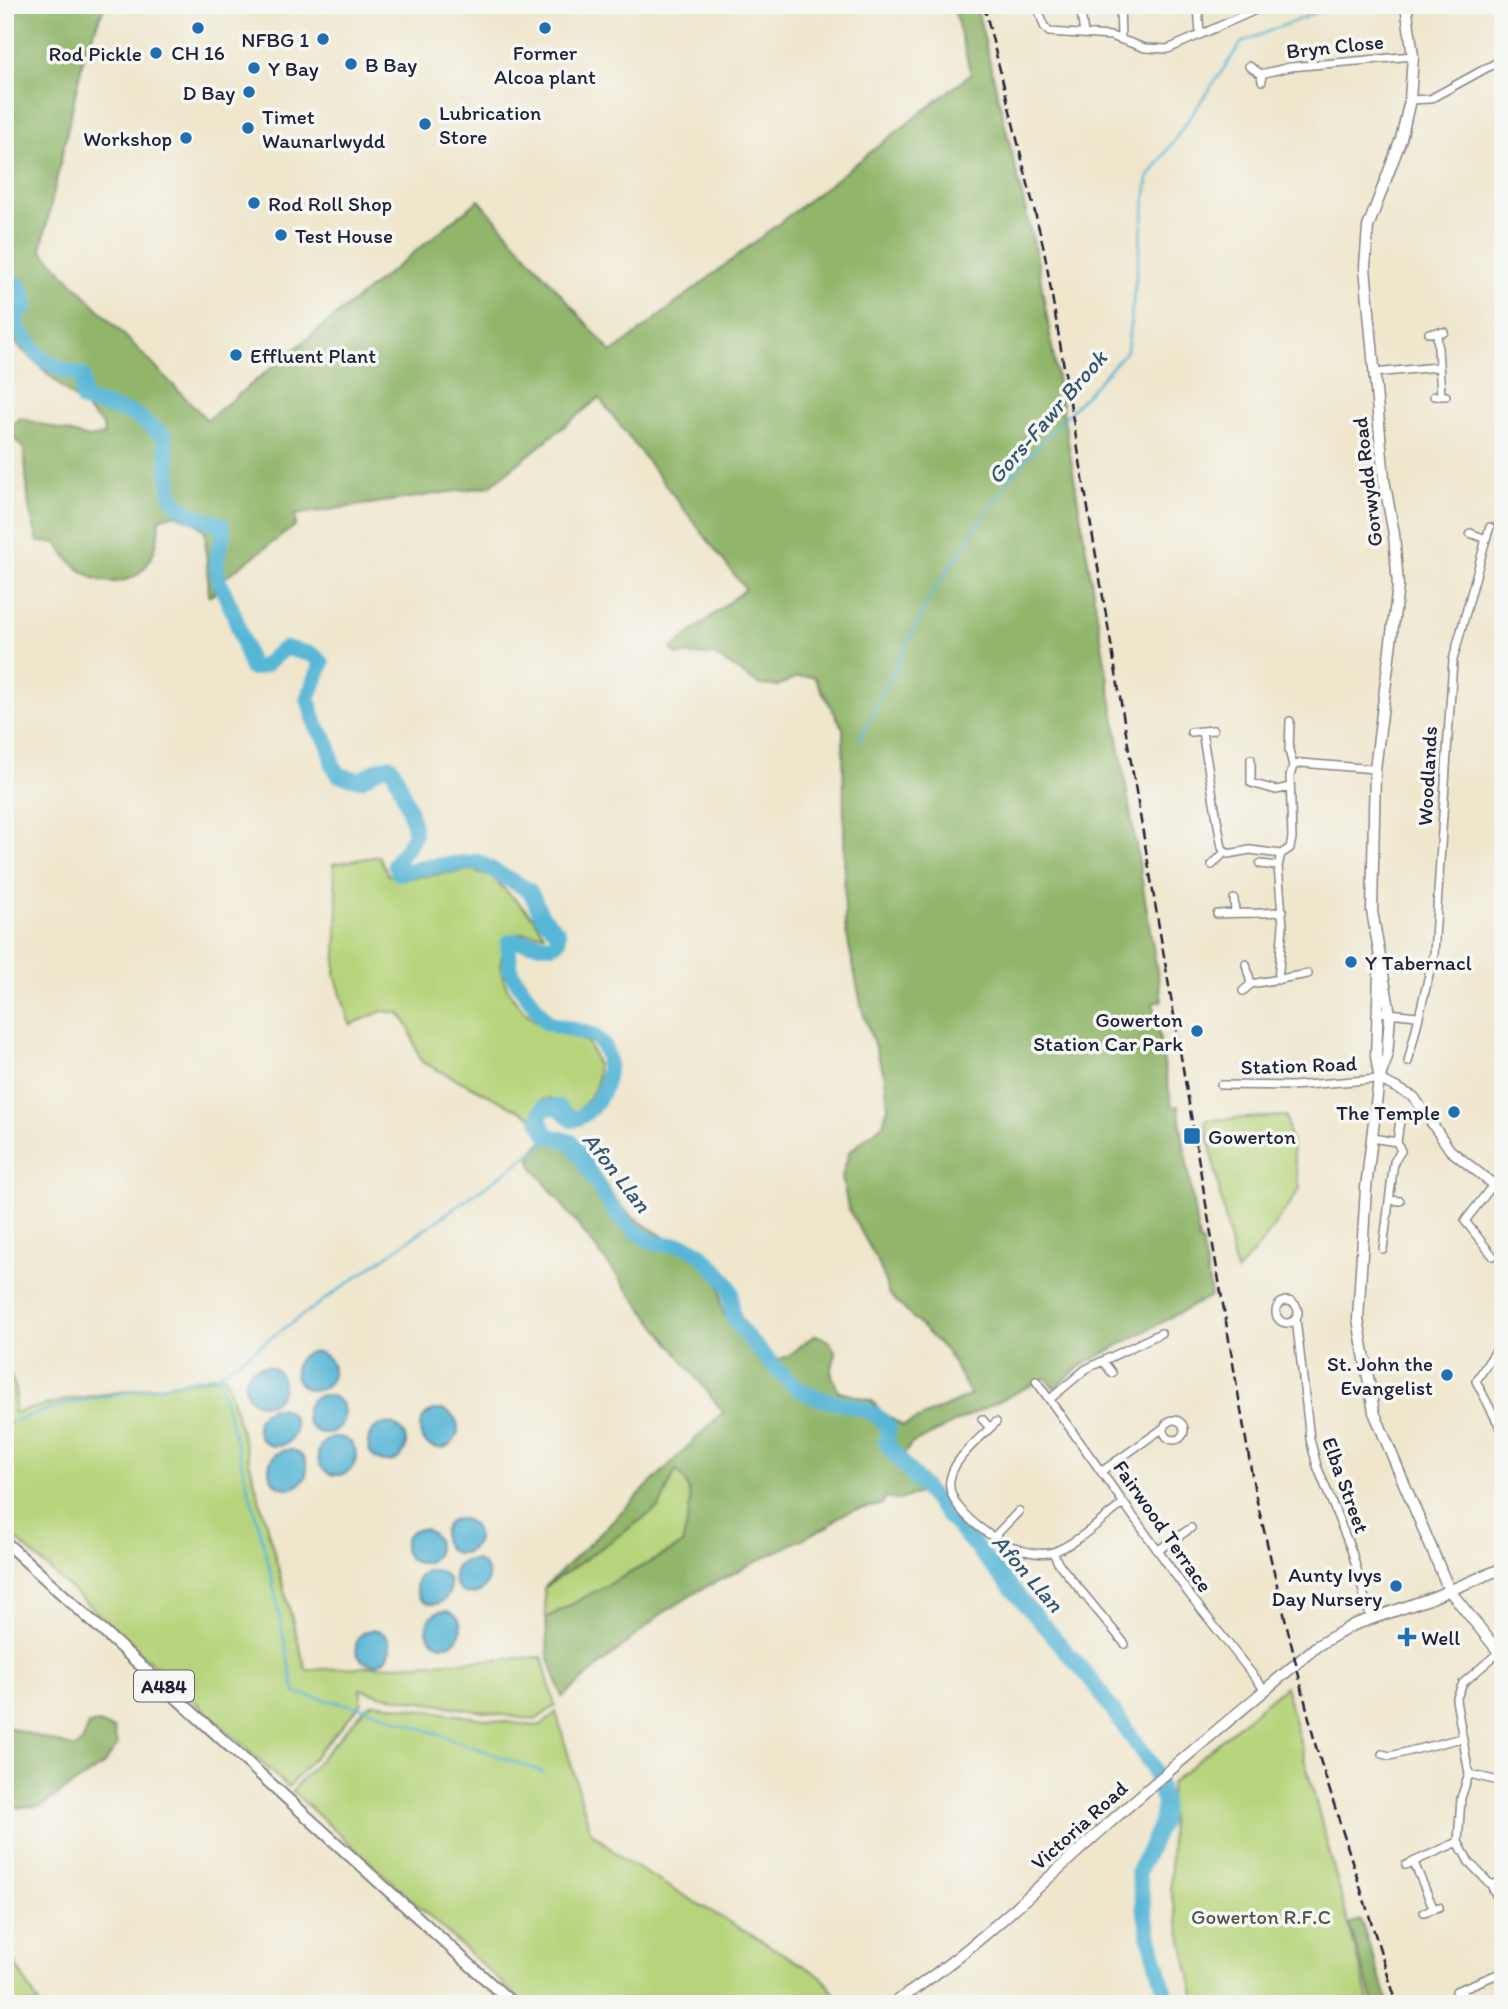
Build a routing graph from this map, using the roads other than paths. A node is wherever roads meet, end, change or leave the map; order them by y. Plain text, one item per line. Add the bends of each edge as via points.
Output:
1 (1037, 5) edge
2 (1080, 5) edge
3 (1120, 5) edge
4 (1198, 5) edge
5 (1266, 5) edge
6 (1406, 5) edge
7 (1084, 34) junction
8 (1200, 34) junction
9 (1121, 38) junction
10 (1413, 56) junction
11 (1503, 59) edge
12 (1249, 66) dead end
13 (1410, 100) junction
14 (1437, 333) dead end
15 (1437, 367) junction
16 (1374, 373) junction
17 (1440, 396) dead end
18 (1490, 527) dead end
19 (1470, 533) dead end
20 (1486, 539) junction
21 (1290, 721) dead end
22 (1213, 730) dead end
23 (1191, 732) dead end
24 (1202, 732) junction
25 (1251, 759) dead end
26 (1293, 766) junction
27 (1375, 769) junction
28 (1290, 787) junction
29 (1225, 852) junction
30 (1281, 855) junction
31 (1260, 864) dead end
32 (1212, 865) dead end
33 (1278, 866) junction
34 (1234, 899) dead end
35 (1283, 911) junction
36 (1235, 912) junction
37 (1217, 914) dead end
38 (1246, 964) dead end
39 (1308, 974) dead end
40 (1278, 980) junction
41 (1251, 984) junction
42 (1243, 991) dead end
43 (1384, 1013) junction
44 (1417, 1016) junction
45 (1408, 1062) dead end
46 (1379, 1079) junction
47 (1221, 1085) dead end
48 (1400, 1120) dead end
49 (1372, 1138) junction
50 (1397, 1142) junction
51 (1493, 1185) junction
52 (1503, 1192) edge
53 (1389, 1200) junction
54 (1400, 1201) dead end
55 (1383, 1249) dead end
56 (1493, 1256) dead end
57 (1296, 1319) dead end
58 (1161, 1333) dead end
59 (1503, 1340) edge
60 (1103, 1361) junction
61 (1112, 1373) dead end
62 (1036, 1381) dead end
63 (1050, 1399) junction
64 (982, 1419) dead end
65 (996, 1422) dead end
66 (1165, 1427) dead end
67 (990, 1428) junction
68 (1503, 1433) edge
69 (1102, 1471) junction
70 (1124, 1503) junction
71 (1020, 1511) dead end
72 (1191, 1528) dead end
73 (993, 1538) junction
74 (5, 1542) edge
75 (1157, 1551) junction
76 (1052, 1552) junction
77 (1503, 1568) edge
78 (1449, 1590) junction
79 (1371, 1620) junction
80 (1125, 1644) dead end
81 (1500, 1655) edge
82 (1264, 1689) junction
83 (1462, 1738) junction
84 (1387, 1758) dead end
85 (1469, 1774) junction
86 (1503, 1782) edge
87 (1458, 1842) junction
88 (1503, 1880) edge
89 (1491, 1885) junction
90 (1424, 1912) dead end
91 (1503, 1940) edge
92 (1503, 1972) edge
93 (513, 2004) edge
94 (892, 2004) edge
95 (1465, 2004) edge

1 - 7 street via 1049,32
2 - 7 street
3 - 9 street
4 - 8 street
5 - 8 street
6 - 10 main road, Gorwydd Road
7 - 9 street
8 - 9 street via 1157,51
10 - 12 street, Bryn Close via 1290,67 1262,78
10 - 13 main road, Gorwydd Road
11 - 13 street via 1430,99
13 - 16 main road, Gorwydd Road via 1401,139 1368,227 1365,267
14 - 15 street
15 - 16 street
15 - 17 street
16 - 27 main road, Gorwydd Road via 1398,586
18 - 20 street, Woodlands
19 - 20 street
20 - 44 street, Woodlands via 1453,660 1434,954 1423,1009
21 - 26 street
22 - 24 street
23 - 24 street
24 - 29 street
25 - 28 street via 1251,783 1276,790
26 - 27 street via 1301,762
26 - 28 street
27 - 43 main road, Gorwydd Road via 1372,911
28 - 30 street via 1292,838 1290,848
29 - 30 street
29 - 32 street
30 - 33 street
31 - 33 street
33 - 35 street
34 - 36 street
35 - 36 street via 1256,916
35 - 40 street
36 - 37 street
38 - 41 street
39 - 40 street
40 - 41 street
41 - 42 street
43 - 44 street
43 - 46 main road, Gorwydd Road via 1376,1056
44 - 45 street, Woodlands via 1419,1026 1406,1051
46 - 47 street, Station Road via 1292,1086
46 - 49 main road, Gorwydd Road
46 - 51 street via 1414,1097 1450,1150
48 - 50 street
49 - 50 street
49 - 78 main road, Gorwydd Road via 1358,1319 1369,1386 1374,1412
50 - 53 street via 1401,1152 1394,1162
51 - 52 street
51 - 56 street via 1465,1221
53 - 54 street
53 - 55 street
57 - 79 street, Elba Street via 1312,1448 1352,1552
58 - 60 street
59 - 68 street via 1476,1381
60 - 61 street
60 - 63 street
62 - 63 street, Fairwood Terrace
63 - 69 street, Fairwood Terrace
64 - 67 street
65 - 67 street
66 - 69 street
67 - 73 street via 954,1468 949,1481 952,1496
69 - 70 street, Fairwood Terrace
70 - 75 street, Fairwood Terrace
70 - 76 street
71 - 73 street
72 - 75 street
73 - 76 street via 1029,1553
74 - 93 main road, A484
75 - 82 street, Fairwood Terrace
76 - 80 street via 1122,1633
77 - 78 main road, Victoria Road
78 - 79 main road, Victoria Road
78 - 81 main road, Gorwydd Road
79 - 82 main road, Victoria Road via 1340,1631
81 - 83 street via 1463,1683 1456,1700
82 - 94 main road, Victoria Road via 999,1925 935,1977
83 - 84 street
83 - 85 street
85 - 86 street
85 - 87 street via 1461,1798
87 - 89 street
87 - 90 street via 1410,1864 1436,1907
88 - 89 street
89 - 91 street via 1500,1903
92 - 95 street via 1459,1990

